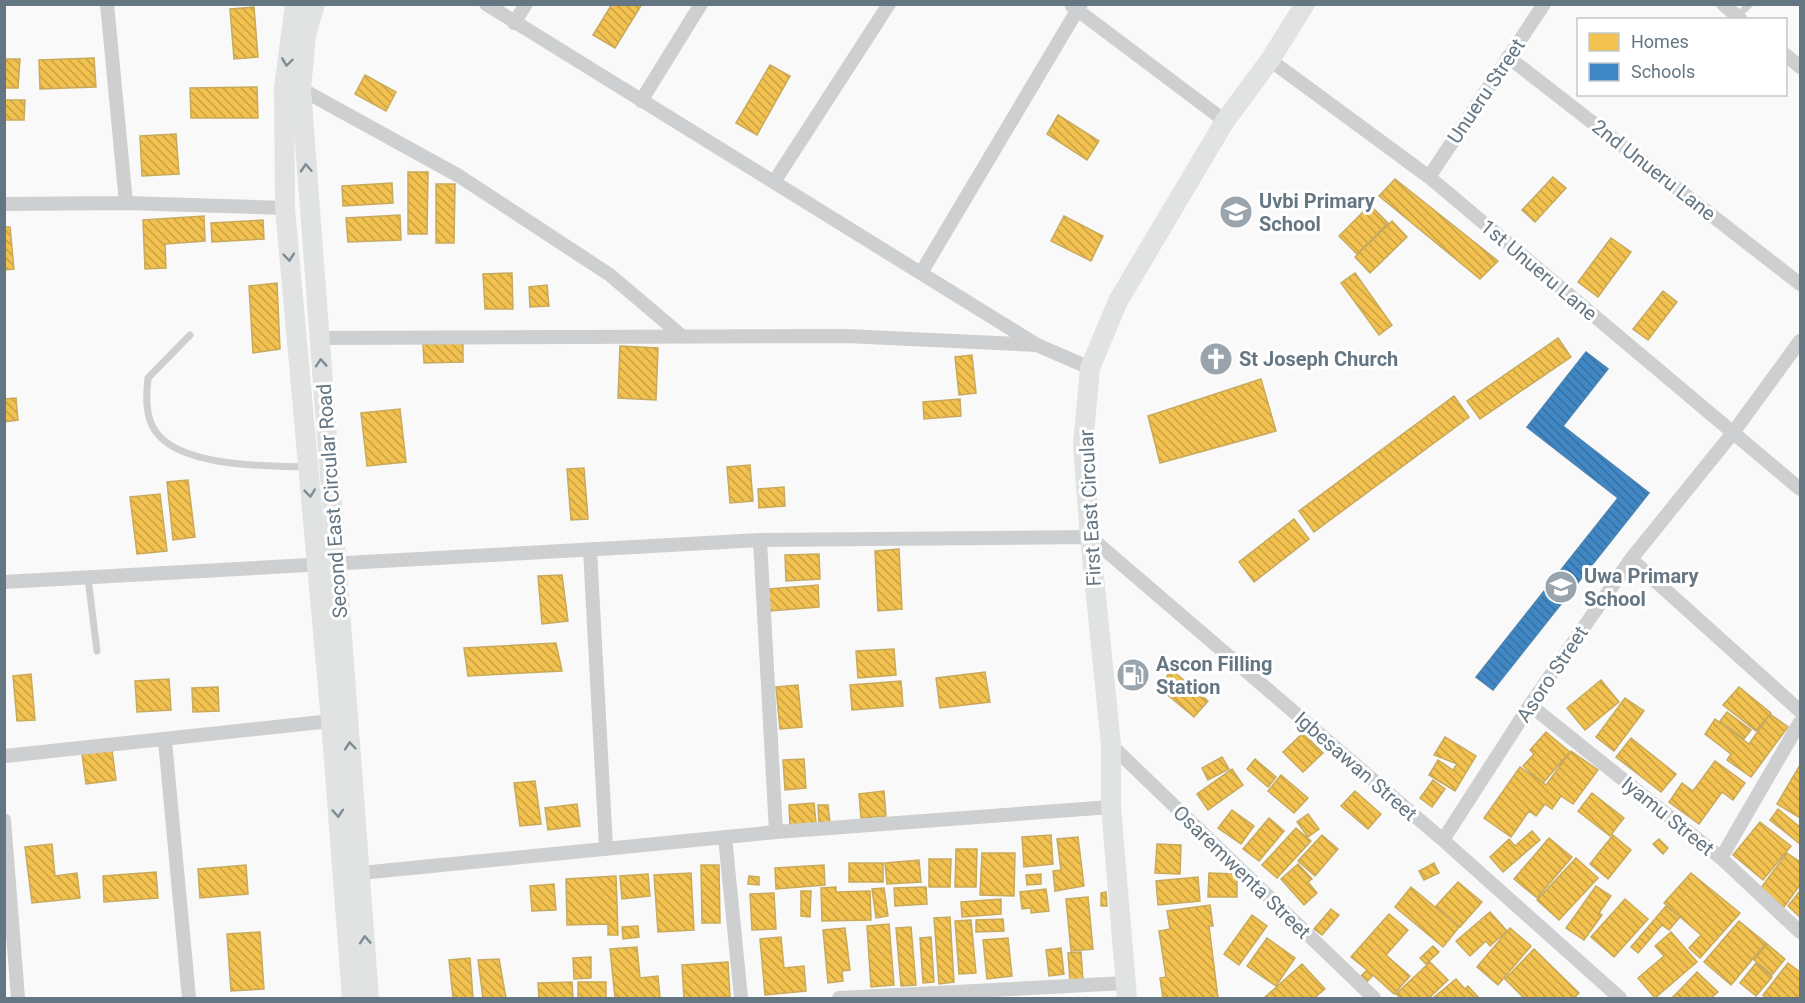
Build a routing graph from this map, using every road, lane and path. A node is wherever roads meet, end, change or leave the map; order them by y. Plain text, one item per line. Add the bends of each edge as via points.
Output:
1 (107, 4) edge
2 (315, 4) edge
3 (486, 4) edge
4 (526, 4) edge
5 (701, 4) edge
6 (889, 4) edge
7 (1305, 4) edge
8 (1544, 4) edge
9 (1723, 4) edge
10 (1750, 4) edge
11 (294, 5) edge
12 (1076, 6) edge
13 (1739, 18) edge
14 (514, 23) junction
15 (1508, 57) junction
16 (1787, 57) edge
17 (1269, 60) junction
18 (1800, 67) edge
19 (302, 89) junction
20 (641, 101) junction
21 (1225, 121) junction
22 (1429, 177) junction
23 (774, 182) junction
24 (126, 203) junction
25 (4, 204) edge
26 (285, 208) junction
27 (921, 273) junction
28 (1800, 284) edge
29 (190, 335) dead end
30 (683, 337) junction
31 (319, 338) junction
32 (1800, 341) edge
33 (1037, 345) junction
34 (1090, 368) junction
35 (1732, 434) junction
36 (308, 467) junction
37 (1800, 489) edge
38 (1090, 537) junction
39 (760, 540) junction
40 (590, 550) junction
41 (1631, 559) junction
42 (327, 566) junction
43 (88, 578) junction
44 (4, 582) edge
45 (97, 651) dead end
46 (1530, 705) junction
47 (1800, 711) edge
48 (332, 722) junction
49 (1800, 722) edge
50 (165, 741) junction
51 (1111, 745) junction
52 (5, 756) edge
53 (1111, 807) junction
54 (4, 820) edge
55 (776, 832) junction
56 (725, 837) junction
57 (1443, 840) junction
58 (606, 847) junction
59 (1721, 858) junction
60 (361, 873) junction
61 (1800, 932) edge
62 (9, 934) edge
63 (1126, 991) edge
64 (18, 999) edge
65 (189, 999) edge
66 (352, 999) edge
67 (369, 999) edge
68 (741, 999) edge
69 (839, 999) edge
70 (1374, 999) edge
71 (1620, 999) edge

1 - 24 street
2 - 19 main road, Second East Circular Road via 306,35
3 - 14 street
4 - 14 street
5 - 20 street
6 - 23 street
7 - 17 main road, First East Circular
8 - 15 street, Unueru Street
9 - 13 street
10 - 13 lane
11 -> 26 main road, Second East Circular Road via 284,88
12 - 21 street
12 - 27 street
14 - 20 street
15 - 22 street, Unueru Street
15 - 28 street, 2nd Unueru Lane
16 - 18 street
17 - 21 main road, First East Circular
17 - 22 street, 1st Unueru Lane
19 - 30 street via 459,176 610,275
31 -> 19 main road, Second East Circular Road
20 - 23 street
21 - 34 main road, First East Circular via 1118,301
22 - 35 street, 1st Unueru Lane
23 - 27 street
24 - 25 street
24 - 26 street
26 -> 36 main road, Second East Circular Road
27 - 33 street
29 - 36 lane via 148,378 148,413 157,434 174,446 211,461
30 - 31 street
30 - 33 street via 846,336
42 -> 31 main road, Second East Circular Road
32 - 35 street, Asoro Street
33 - 34 street
34 - 38 main road, First East Circular via 1083,446
35 - 37 street, 1st Unueru Lane
35 - 41 street, Asoro Street
36 -> 42 main road, Second East Circular Road
38 - 39 street
38 - 51 main road, First East Circular
38 - 57 street, Igbesawan Street
39 - 40 street
39 - 55 street
40 - 42 street
40 - 58 street
41 - 46 street, Asoro Street
41 - 47 street
42 - 43 street
42 - 48 main road, Second East Circular Road
60 -> 42 main road, Second East Circular Road
43 - 44 street
43 - 45 lane
46 - 57 street, Asoro Street
46 - 59 street, Iyamu Street
48 - 50 street
48 -> 66 main road, Second East Circular Road
49 - 59 street
50 - 52 street
50 - 65 street
51 - 53 main road, First East Circular
51 - 70 street, Osaremwenta Street
53 - 55 street
53 - 63 main road, First East Circular
54 - 62 street
55 - 56 street
56 - 58 street
56 - 68 street
57 - 71 street, Igbesawan Street
58 - 60 street
59 - 61 street, Iyamu Street
67 -> 60 main road, Second East Circular Road
62 - 64 street
63 - 69 street

